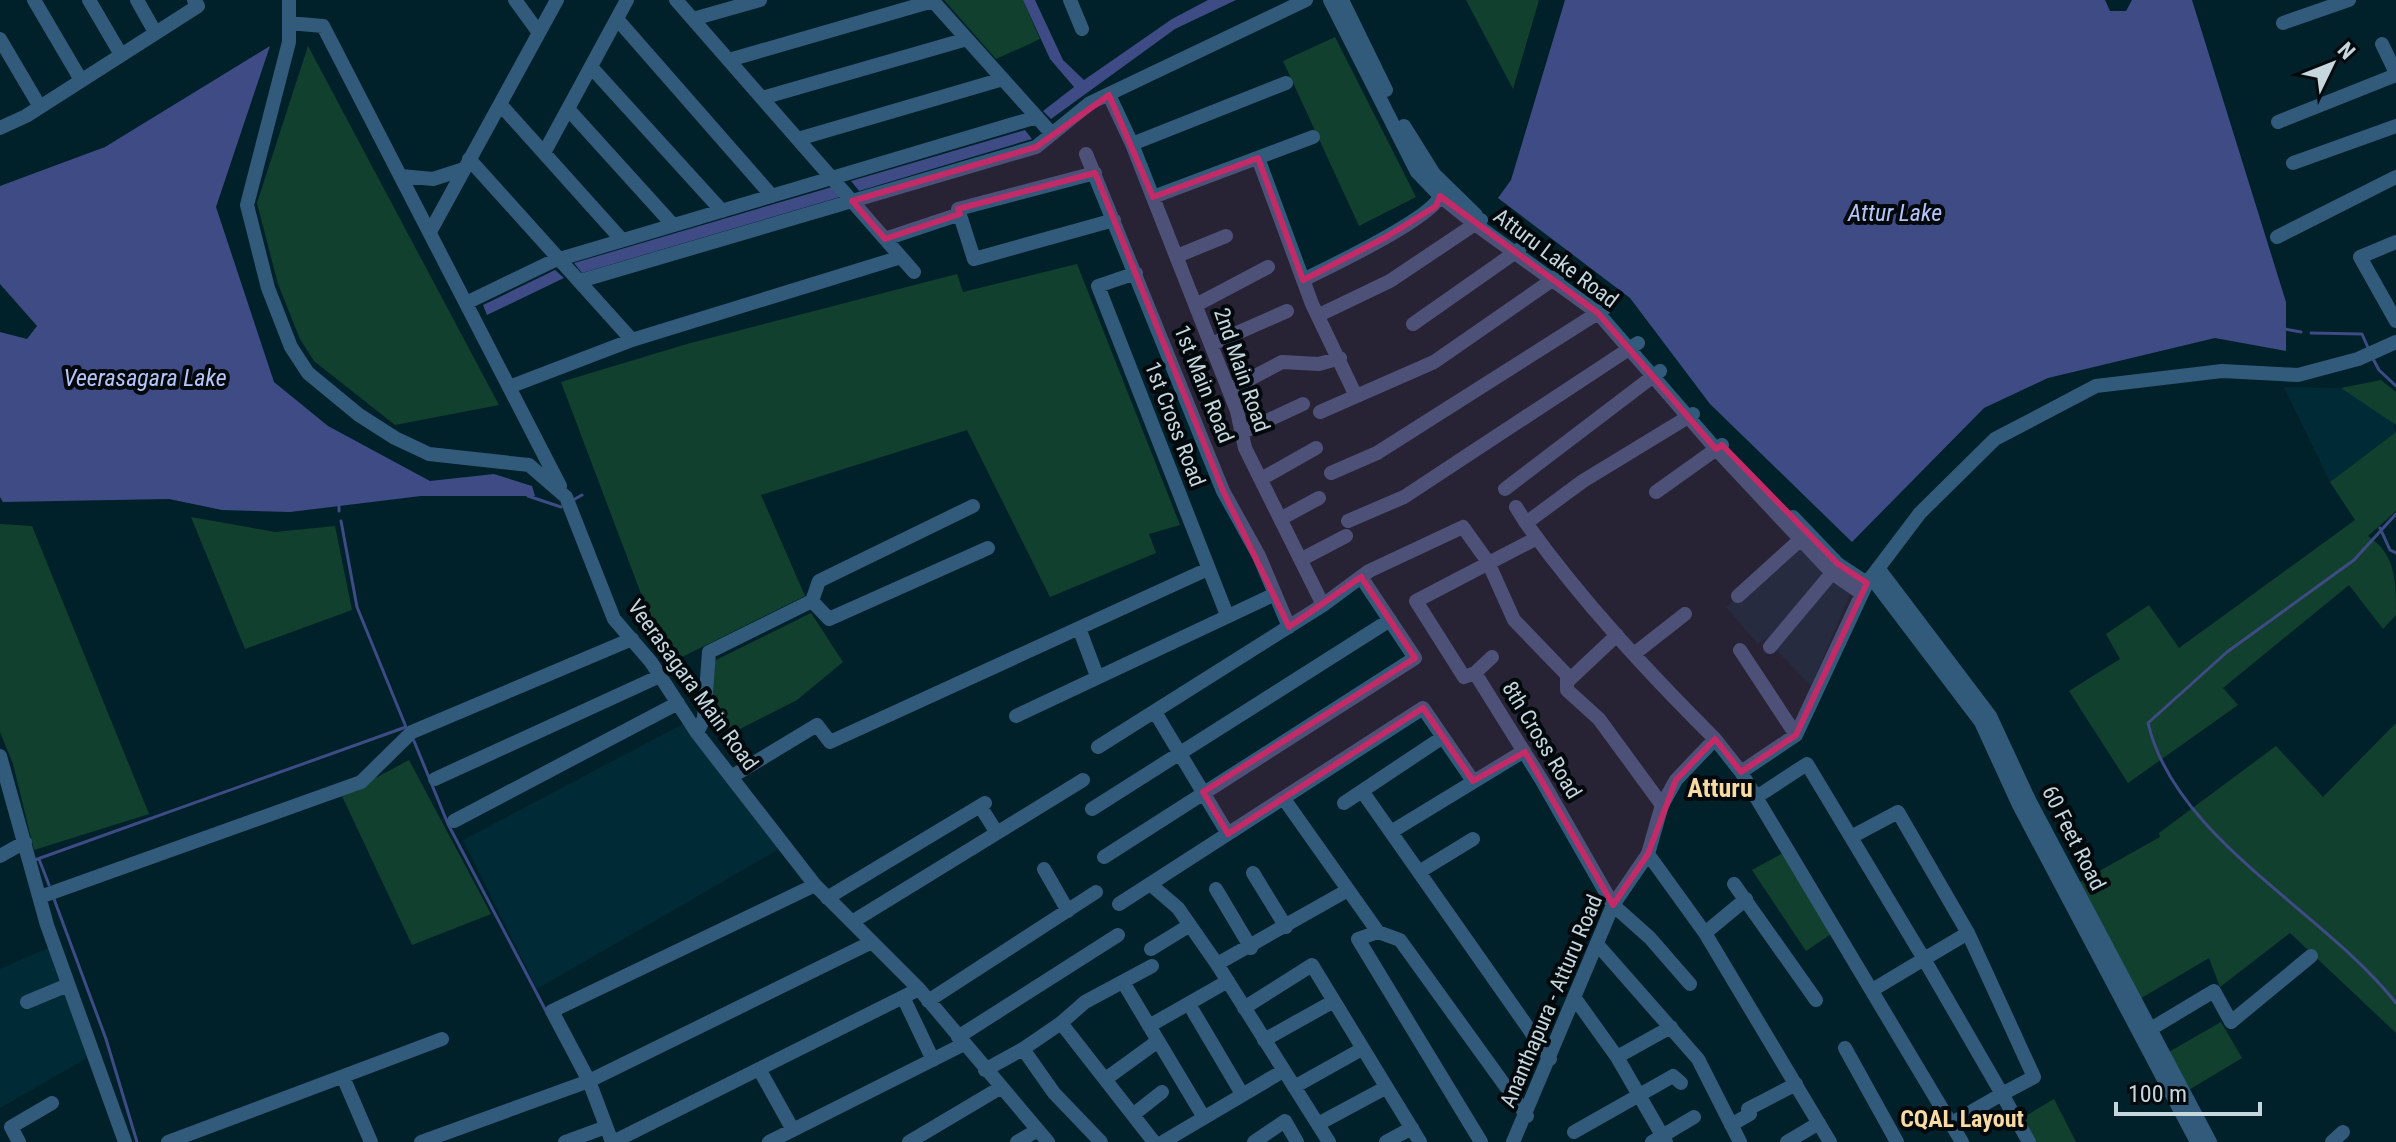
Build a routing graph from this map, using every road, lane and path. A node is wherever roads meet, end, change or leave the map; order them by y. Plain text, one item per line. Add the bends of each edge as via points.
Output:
1 (34, 0) edge
2 (89, 0) edge
3 (137, 0) edge
4 (194, 0) edge
5 (289, 0) edge
6 (515, 0) edge
7 (557, 0) edge
8 (627, 0) edge
9 (676, 0) edge
10 (760, 0) edge
11 (1306, 0) edge
12 (1330, 0) edge
13 (1342, 0) edge
14 (2349, 0) edge
15 (932, 1) edge
16 (1073, 1) edge
17 (740, 3) edge
18 (617, 19) junction
19 (693, 19) junction
20 (289, 23) junction
21 (2283, 23) dead end
22 (1082, 29) dead end
23 (155, 32) junction
24 (539, 33) junction
25 (0, 39) edge
26 (967, 39) junction
27 (2382, 44) dead end
28 (120, 53) junction
29 (729, 60) junction
30 (591, 67) junction
31 (2396, 74) edge
32 (1003, 79) junction
33 (81, 80) junction
34 (1286, 83) dead end
35 (1109, 95) junction
36 (762, 98) junction
37 (500, 104) junction
38 (40, 107) junction
39 (568, 109) junction
40 (1037, 117) junction
41 (2278, 122) dead end
42 (2396, 126) edge
43 (0, 128) edge
44 (1052, 134) junction
45 (1313, 137) dead end
46 (798, 139) junction
47 (1132, 144) junction
48 (544, 153) junction
49 (1086, 154) dead end
50 (1258, 158) junction
51 (2293, 163) dead end
52 (467, 164) junction
53 (1095, 173) junction
54 (401, 176) junction
55 (2396, 177) edge
56 (842, 190) junction
57 (772, 196) junction
58 (1440, 196) junction
59 (1153, 197) junction
60 (722, 211) junction
61 (960, 214) junction
62 (1114, 220) junction
63 (1479, 222) junction
64 (673, 225) junction
65 (430, 232) junction
66 (1226, 236) dead end
67 (2277, 237) dead end
68 (885, 239) junction
69 (622, 240) junction
70 (2396, 242) edge
71 (1517, 251) junction
72 (1177, 256) junction
73 (901, 257) junction
74 (1268, 267) dead end
75 (570, 271) junction
76 (914, 272) dead end
77 (1136, 273) junction
78 (1556, 278) junction
79 (1303, 280) junction
80 (466, 303) junction
81 (1196, 305) junction
82 (1287, 311) dead end
83 (1601, 311) junction
84 (1319, 315) junction
85 (2396, 321) edge
86 (1413, 324) dead end
87 (632, 340) junction
88 (1212, 344) junction
89 (2390, 344) edge
90 (1634, 345) junction
91 (1340, 358) junction
92 (1657, 374) junction
93 (509, 387) junction
94 (1229, 390) junction
95 (1356, 396) junction
96 (1303, 404) dead end
97 (1320, 412) dead end
98 (1690, 416) junction
99 (1243, 432) junction
100 (1719, 447) junction
101 (1316, 448) dead end
102 (1331, 473) dead end
103 (1261, 479) junction
104 (1505, 489) dead end
105 (1656, 492) dead end
106 (566, 497) junction
107 (1319, 498) dead end
108 (973, 506) dead end
109 (1516, 507) dead end
110 (1282, 518) junction
111 (1526, 523) junction
112 (1537, 538) junction
113 (1801, 539) junction
114 (988, 548) dead end
115 (1302, 559) junction
116 (1488, 562) junction
117 (1208, 569) junction
118 (1832, 573) junction
119 (1361, 577) junction
120 (1869, 580) junction
121 (1275, 594) junction
122 (1738, 596) dead end
123 (812, 601) junction
124 (1323, 605) junction
125 (1685, 614) dead end
126 (1227, 615) junction
127 (1390, 620) junction
128 (1289, 627) junction
129 (1079, 628) junction
130 (1617, 635) junction
131 (632, 639) junction
132 (1770, 647) dead end
133 (1740, 650) dead end
134 (1634, 654) junction
135 (1492, 657) dead end
136 (1475, 673) junction
137 (660, 676) junction
138 (1097, 676) junction
139 (1567, 682) junction
140 (678, 703) junction
141 (1155, 712) junction
142 (1016, 716) dead end
143 (697, 733) junction
144 (1796, 735) junction
145 (1443, 737) junction
146 (1715, 739) junction
147 (1098, 747) dead end
148 (1524, 751) junction
149 (1181, 755) junction
150 (0, 756) edge
151 (1741, 772) junction
152 (731, 777) junction
153 (435, 779) dead end
154 (1083, 780) dead end
155 (1473, 781) junction
156 (1362, 791) junction
157 (1203, 792) junction
158 (1758, 796) junction
159 (1284, 799) junction
160 (6, 801) edge
161 (1344, 803) dead end
162 (1662, 805) junction
163 (1092, 809) dead end
164 (454, 821) dead end
165 (1391, 832) junction
166 (997, 833) junction
167 (1228, 834) junction
168 (1853, 836) junction
169 (1473, 839) dead end
170 (25, 842) junction
171 (1648, 854) junction
172 (0, 856) edge
173 (1104, 857) dead end
174 (1044, 869) dead end
175 (1419, 872) junction
176 (1253, 873) dead end
177 (1150, 884) junction
178 (1734, 884) dead end
179 (815, 885) junction
180 (1216, 889) dead end
181 (1348, 890) junction
182 (1096, 892) dead end
183 (40, 897) junction
184 (827, 898) junction
185 (1746, 899) junction
186 (1119, 904) dead end
187 (1613, 905) junction
188 (1068, 911) junction
189 (852, 922) junction
190 (1190, 925) junction
191 (1286, 927) junction
192 (1378, 932) junction
193 (1705, 933) junction
194 (1968, 933) junction
195 (1118, 935) dead end
196 (872, 942) junction
197 (1597, 944) junction
198 (1251, 948) junction
199 (1151, 949) dead end
200 (2311, 956) dead end
201 (1924, 959) junction
202 (1217, 964) junction
203 (1152, 966) dead end
204 (1228, 981) junction
205 (1123, 982) junction
206 (1690, 984) dead end
207 (68, 985) junction
208 (1874, 989) junction
209 (924, 995) junction
210 (903, 997) junction
211 (1574, 997) junction
212 (1816, 1000) dead end
213 (1334, 1001) junction
214 (27, 1002) dead end
215 (1244, 1008) junction
216 (1193, 1011) dead end
217 (1061, 1023) junction
218 (1149, 1026) junction
219 (1671, 1027) junction
220 (2149, 1030) junction
221 (442, 1039) dead end
222 (1264, 1040) junction
223 (961, 1041) junction
224 (1158, 1041) junction
225 (1845, 1048) dead end
226 (1023, 1049) junction
227 (1362, 1049) junction
228 (1617, 1057) junction
229 (1550, 1059) junction
230 (933, 1060) junction
231 (759, 1069) junction
232 (985, 1070) junction
233 (1283, 1071) junction
234 (343, 1077) junction
235 (1107, 1078) junction
236 (589, 1081) junction
237 (1681, 1083) dead end
238 (1796, 1084) junction
239 (1294, 1087) junction
240 (1000, 1088) junction
241 (1385, 1088) junction
242 (1162, 1092) dead end
243 (1242, 1094) junction
244 (2002, 1094) junction
245 (1639, 1096) junction
246 (52, 1103) dead end
247 (1134, 1114) junction
248 (1203, 1116) junction
249 (1527, 1116) junction
250 (1694, 1117) dead end
251 (1819, 1123) junction
252 (1318, 1124) junction
253 (1950, 1124) junction
254 (1731, 1125) junction
255 (606, 1127) junction
256 (1412, 1128) junction
257 (5, 1130) edge
258 (793, 1130) junction
259 (1038, 1130) junction
260 (1574, 1132) dead end
261 (1660, 1140) edge
262 (19, 1142) edge
263 (125, 1142) edge
264 (168, 1142) edge
265 (371, 1142) edge
266 (421, 1142) edge
267 (565, 1142) edge
268 (612, 1142) edge
269 (769, 1142) edge
270 (909, 1142) edge
271 (1017, 1142) edge
272 (1048, 1142) edge
273 (1101, 1142) edge
274 (1154, 1142) edge
275 (1163, 1142) edge
276 (1254, 1142) edge
277 (1297, 1142) edge
278 (1329, 1142) edge
279 (1386, 1142) edge
280 (1420, 1142) edge
281 (1481, 1142) edge
282 (1514, 1142) edge
283 (1740, 1142) edge
284 (1787, 1142) edge
285 (1830, 1142) edge
286 (1897, 1142) edge
287 (1962, 1142) edge
288 (2029, 1142) edge
289 (2197, 1142) edge
290 (2210, 1142) edge

1 - 33 street
2 - 28 street
3 - 23 street
4 - 23 street via 198,6
5 - 20 street, Veerasagara Main Road
6 - 24 street
7 - 24 street
8 - 18 street
9 - 19 street
10 - 17 street
11 - 35 street
12 - 58 street, Atturu Lake Road via 1417,172
13 - 63 street, Atturu Lake Road via 1409,137 1434,174
14 - 21 street
15 - 26 street
15 - 29 street
16 - 22 street
17 - 19 street
18 - 30 street
18 - 57 street
19 - 29 street
20 - 54 street via 323,26
20 - 106 street, Veerasagara Main Road via 286,55 247,205 268,288 291,347 308,373 395,438 429,454 529,465
23 - 28 street
24 - 37 street
25 - 38 street
26 - 32 street
26 - 36 street
27 - 31 street
28 - 33 street
29 - 36 street
30 - 39 street
30 - 60 street
31 - 41 street
32 - 40 street
32 - 46 street
33 - 38 street
34 - 47 street
35 - 44 street via 1090,103
35 - 47 street, 2nd Main Road
36 - 46 street
37 - 48 street
37 - 52 street
38 - 43 street
39 - 48 street
39 - 64 street
40 - 44 street
40 - 56 street
42 - 51 street
44 - 56 street via 1036,147
45 - 50 street
46 - 56 street
47 - 59 street, 2nd Main Road
48 - 69 street
49 - 53 street, 1st Main Road
50 - 59 street
50 - 79 street
52 - 54 street via 433,179
52 - 65 street
52 - 75 street
53 - 61 street via 958,209
53 - 62 street, 1st Main Road
54 - 65 street
55 - 67 street
56 - 57 street
56 - 68 street
56 - 75 street
57 - 60 street
58 - 63 street, Atturu Lake Road
58 - 79 street via 1436,206 1386,237
59 - 72 street, 2nd Main Road
60 - 64 street
61 - 62 street via 974,259
61 - 68 street
62 - 77 street, 1st Main Road
63 - 71 street, Atturu Lake Road
63 - 84 street via 1390,281
64 - 69 street
65 - 80 street
66 - 72 street
68 - 73 street
69 - 75 street
70 - 85 street via 2360,257
71 - 78 street, Atturu Lake Road
71 - 86 street
72 - 81 street, 2nd Main Road
73 - 76 street
73 - 87 street
74 - 81 street
75 - 80 street
75 - 87 street
77 - 117 street, 1st Cross Road via 1098,286
77 - 121 street, 1st Main Road via 1223,491
78 - 83 street, Atturu Lake Road
78 - 95 street via 1434,362
79 - 84 street
80 - 93 street
81 - 88 street, 2nd Main Road
82 - 88 street
83 - 90 street, Atturu Lake Road
83 - 102 street via 1377,453
84 - 91 street
87 - 93 street
88 - 94 street, 2nd Main Road
89 - 120 street via 2298,375 2222,371 2096,386 1995,439 1920,513
90 - 92 street, Atturu Lake Road
90 - 115 street
91 - 94 street via 1319,364 1282,362
91 - 95 street
92 - 98 street, Atturu Lake Road
92 - 104 street
93 - 106 street
94 - 99 street, 2nd Main Road
95 - 97 street
96 - 99 street
98 - 100 street, Atturu Lake Road
98 - 111 street via 1583,481
99 - 103 street, 2nd Main Road
100 - 105 street
100 - 113 street, Atturu Lake Road
100 - 120 street, Atturu Lake Road via 1838,564
101 - 103 street
103 - 110 street, 2nd Main Road
106 - 131 street, Veerasagara Main Road via 614,619
107 - 110 street
108 - 123 street via 819,581
109 - 111 street
110 - 115 street, 2nd Main Road
111 - 112 street
112 - 116 street
112 - 130 street
113 - 118 street, Atturu Lake Road
113 - 122 street
114 - 123 street via 829,619
115 - 124 street, 2nd Main Road
116 - 119 street via 1463,527
116 - 136 street, 8th Cross Road via 1416,601 1464,677
116 - 139 street via 1514,620 1567,675
117 - 126 street, 1st Cross Road
117 - 129 street
118 - 120 street, Atturu Lake Road
118 - 132 street
119 - 124 street
119 - 127 street
120 - 144 street
120 - 220 street, 60 Feet Road via 1990,716
120 - 289 street, 60 Feet Road via 1981,722
121 - 126 street
121 - 128 street, 1st Main Road
123 - 143 street via 709,652 704,718
124 - 128 street
125 - 134 street
126 - 138 street
127 - 149 street
127 - 157 street via 1415,658
128 - 141 street
129 - 138 street
129 - 152 street via 830,742 817,725
130 - 134 street
130 - 139 street
131 - 137 street, Veerasagara Main Road
131 - 183 street via 412,732 361,782
133 - 144 street
134 - 146 street
135 - 136 street
136 - 148 street, 8th Cross Road
137 - 140 street, Veerasagara Main Road
137 - 153 street
138 - 142 street
139 - 162 street via 1567,690 1599,719
140 - 143 street, Veerasagara Main Road
140 - 164 street
141 - 147 street
141 - 149 street
143 - 152 street, Veerasagara Main Road
144 - 151 street
145 - 155 street
145 - 156 street
145 - 159 street via 1423,708
146 - 151 street
146 - 162 street, Ananthapura - Atturu Road via 1676,780
148 - 155 street
148 - 187 street, 8th Cross Road
149 - 157 street
149 - 163 street
150 - 160 street
151 - 158 street
152 - 179 street, Veerasagara Main Road
154 - 166 street
155 - 165 street
156 - 161 street
156 - 165 street
157 - 167 street
157 - 173 street
158 - 168 street via 1807,764
158 - 208 street
159 - 167 street
159 - 181 street
160 - 170 street
162 - 171 street, Ananthapura - Atturu Road
165 - 175 street
166 - 184 street via 983,804
166 - 189 street
167 - 177 street
168 - 194 street via 1898,812
168 - 201 street
169 - 175 street
170 - 172 street
170 - 183 street
171 - 187 street, Ananthapura - Atturu Road
171 - 193 street
174 - 188 street
175 - 229 street
176 - 191 street
177 - 186 street
177 - 190 street
178 - 185 street
179 - 184 street, Veerasagara Main Road
179 - 236 street via 552,1011
180 - 198 street
181 - 191 street
181 - 192 street
182 - 188 street
183 - 207 street
184 - 189 street, Veerasagara Main Road
185 - 193 street
185 - 212 street
187 - 197 street, Ananthapura - Atturu Road
187 - 206 street, 8th Cross Road
188 - 209 street
189 - 196 street, Veerasagara Main Road
190 - 199 street
190 - 202 street
191 - 198 street
192 - 249 street via 1400,940
192 - 281 street via 1358,939
193 - 238 street
194 - 201 street
194 - 244 street via 2034,1077
195 - 223 street
196 - 209 street, Veerasagara Main Road
196 - 236 street
197 - 211 street, Ananthapura - Atturu Road
197 - 219 street
198 - 202 street
200 - 220 street via 2231,1022 2214,991
201 - 208 street
201 - 244 street
202 - 204 street
203 - 205 street
204 - 215 street
204 - 218 street
205 - 217 street via 1085,1002
205 - 218 street
207 - 214 street
207 - 263 street
208 - 253 street
209 - 210 street
209 - 223 street, Veerasagara Main Road
210 - 230 street
210 - 231 street
211 - 228 street
211 - 229 street, Ananthapura - Atturu Road
213 - 215 street via 1312,965
213 - 222 street
213 - 227 street
215 - 222 street
216 - 243 street
217 - 226 street
217 - 235 street
218 - 224 street
219 - 228 street
219 - 254 street via 1698,1059
220 - 290 street, 60 Feet Road
221 - 234 street
222 - 233 street
223 - 230 street
223 - 232 street, Veerasagara Main Road
224 - 235 street
224 - 248 street
225 - 286 street
226 - 232 street
226 - 273 street via 1054,1093
227 - 239 street
227 - 241 street
228 - 245 street
229 - 249 street, Ananthapura - Atturu Road
230 - 258 street
231 - 258 street
231 - 268 street
232 - 240 street, Veerasagara Main Road
233 - 239 street
233 - 243 street
234 - 264 street
234 - 265 street
235 - 247 street
236 - 255 street
236 - 266 street
237 - 245 street via 1673,1076
238 - 251 street
238 - 254 street via 1748,1109 1750,1114
239 - 252 street
240 - 259 street, Veerasagara Main Road
240 - 270 street
241 - 252 street
241 - 256 street
242 - 247 street
243 - 248 street
244 - 253 street
244 - 288 street
245 - 260 street
245 - 261 street
246 - 257 street
247 - 274 street
248 - 275 street
249 - 282 street, Ananthapura - Atturu Road
250 - 261 street
251 - 284 street
251 - 285 street
252 - 278 street
253 - 287 street
254 - 283 street
255 - 267 street
255 - 268 street
256 - 279 street
256 - 280 street
257 - 262 street
258 - 269 street
259 - 271 street
259 - 272 street, Veerasagara Main Road
276 - 277 street via 1285,1121

